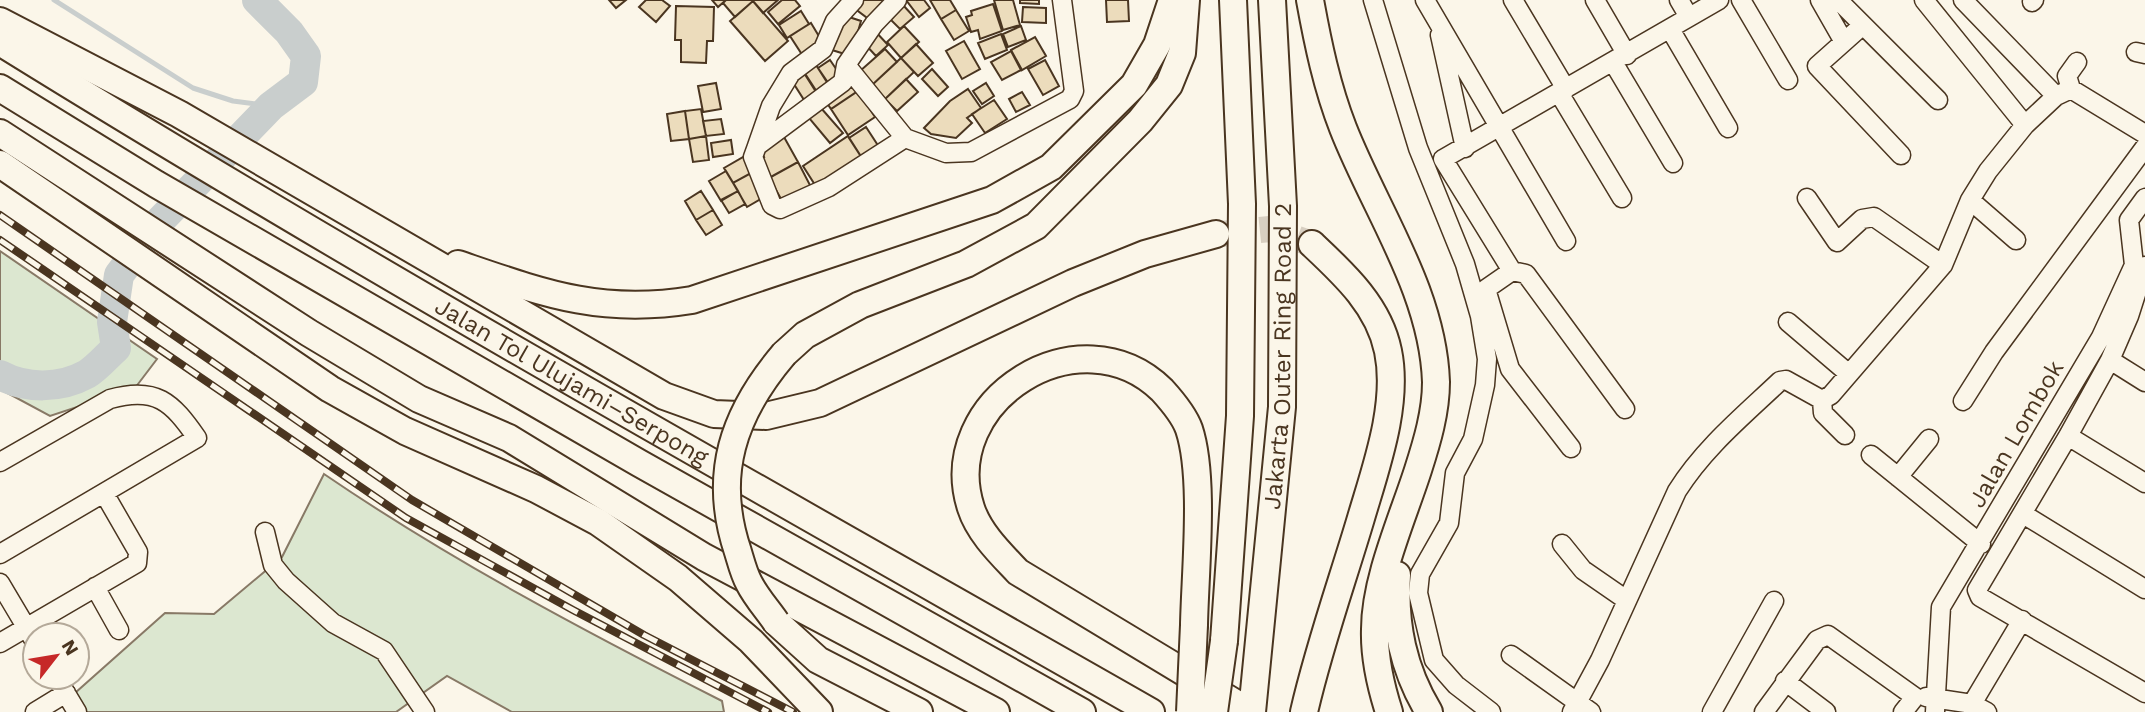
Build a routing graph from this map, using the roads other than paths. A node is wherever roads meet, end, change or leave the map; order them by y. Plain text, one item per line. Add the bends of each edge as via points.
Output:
1 (897, 0) edge
2 (1062, 0) edge
3 (1172, 0) edge
4 (1186, 0) edge
5 (1233, 0) edge
6 (1272, 0) edge
7 (1310, 0) edge
8 (1373, 0) edge
9 (1425, 0) edge
10 (1513, 0) edge
11 (1595, 0) edge
12 (1679, 0) edge
13 (1719, 0) edge
14 (1741, 0) edge
15 (1820, 0) edge
16 (1838, 0) edge
17 (1924, 0) edge
18 (1963, 0) edge
19 (842, 3) edge
20 (1689, 18) junction
21 (1437, 20) junction
22 (0, 21) edge
23 (1863, 25) junction
24 (1670, 29) junction
25 (0, 42) edge
26 (1844, 42) junction
27 (1620, 58) junction
28 (2077, 62) dead end
29 (846, 65) junction
30 (1788, 80) dead end
31 (0, 88) edge
32 (1562, 91) junction
33 (2064, 92) junction
34 (1938, 100) dead end
35 (2025, 124) junction
36 (1500, 128) junction
37 (1728, 128) dead end
38 (0, 133) edge
39 (2145, 134) edge
40 (905, 138) junction
41 (757, 146) junction
42 (2145, 147) edge
43 (1465, 148) junction
44 (1900, 155) dead end
45 (1673, 163) dead end
46 (0, 164) edge
47 (1622, 198) dead end
48 (1807, 198) dead end
49 (2145, 198) edge
50 (1970, 200) junction
51 (1216, 234) tunnel mouth
52 (2016, 240) dead end
53 (1566, 241) dead end
54 (1312, 244) tunnel mouth
55 (404, 245) junction
56 (1943, 265) junction
57 (2145, 268) edge
58 (1512, 271) junction
59 (1788, 322) dead end
60 (2110, 360) junction
61 (1849, 374) junction
62 (2145, 382) edge
63 (1822, 400) junction
64 (1963, 401) dead end
65 (1625, 410) dead end
66 (1845, 435) dead end
67 (2068, 436) junction
68 (1929, 439) dead end
69 (1571, 448) dead end
70 (1871, 455) dead end
71 (0, 463) edge
72 (1898, 477) junction
73 (2145, 483) edge
74 (104, 493) junction
75 (2023, 514) junction
76 (1401, 525) junction
77 (265, 532) dead end
78 (1562, 544) dead end
79 (1981, 544) junction
80 (0, 554) edge
81 (0, 583) edge
82 (94, 587) junction
83 (2145, 589) edge
84 (1626, 599) junction
85 (1774, 601) dead end
86 (2022, 620) junction
87 (23, 621) edge
88 (48, 621) edge
89 (120, 631) dead end
90 (21, 637) edge
91 (0, 643) edge
92 (1511, 655) dead end
93 (1785, 681) junction
94 (64, 691) edge
95 (2145, 693) edge
96 (66, 694) junction
97 (1915, 697) junction
98 (1307, 701) edge
99 (1936, 705) edge
100 (1979, 708) edge
101 (1580, 709) edge
102 (34, 712) edge
103 (77, 712) edge
104 (425, 712) edge
105 (819, 712) edge
106 (919, 712) edge
107 (996, 712) edge
108 (1082, 712) edge
109 (1151, 712) edge
110 (1190, 712) edge
111 (1214, 712) edge
112 (1251, 712) edge
113 (1389, 712) edge
114 (1429, 712) edge
115 (1491, 712) edge
116 (1712, 712) edge
117 (1764, 712) edge
118 (1826, 712) edge
119 (1903, 712) edge

1 - 29 street
2 - 40 street via 1074,91 1070,99 971,152 946,153
3 - 55 highway via 1157,45 1134,85 1051,167 992,201 692,300 625,306 555,297
4 - 106 highway, bridge via 1182,53 1169,85 1140,121 1036,226 966,264 860,305 805,335 758,384 737,424 726,475 730,527 748,582 776,622 818,660
5 - 111 highway, Jakarta Outer Ring Road 2, bridge via 1242,204 1240,416 1224,641
6 - 112 highway, Jakarta Outer Ring Road 2 via 1283,206 1282,407
7 - 76 highway via 1320,57 1343,129 1412,281 1429,336 1436,382 1430,430
8 - 115 street via 1418,148 1465,264 1480,316 1487,359 1473,439 1455,473 1449,523 1420,574 1418,593 1434,660 1456,685
9 - 21 street
10 - 32 street
11 - 27 street
12 - 20 street
13 - 20 street
14 - 30 street
15 - 26 street
16 - 23 street
17 - 35 street
18 - 33 street
19 - 41 street via 823,49 791,62
20 - 24 street
21 - 36 street
21 - 43 street
22 - 55 highway via 179,114
23 - 26 street
23 - 34 street
24 - 27 street
24 - 37 street
25 - 109 highway, Jalan Tol Ulujami–Serpong via 177,152 644,425
26 - 44 street via 1817,66
27 - 32 street
27 - 45 street
28 - 33 street via 2067,76
29 - 40 street
29 - 41 street via 843,82
31 - 108 highway, Jalan Tol Ulujami–Serpong via 234,229
32 - 36 street
32 - 47 street
33 - 35 street
33 - 39 street
35 - 50 street
36 - 43 street
36 - 53 street
38 - 107 highway via 419,399 509,438 704,557
40 - 41 street via 829,187 780,209 772,205 753,157
42 - 64 street
43 - 58 street via 1443,159
46 - 105 highway via 330,388 405,431 598,522 678,578 751,641
48 - 56 street via 1836,242 1862,219 1874,217
49 - 79 street, Jalan Lombok via 2129,220 2134,265 2101,337
50 - 52 street
50 - 56 street
51 - 55 highway via 1145,254 1073,284 820,403 766,416 714,414 664,396
54 - 98 highway via 1373,311 1388,351 1389,402 1375,470
56 - 61 street
57 - 60 street
58 - 65 street via 1526,274
58 - 69 street via 1486,289 1510,369
59 - 61 street
60 - 62 street
60 - 67 street
61 - 63 street
63 - 66 street via 1823,413
63 - 84 street via 1780,381 1710,446 1677,491
67 - 73 street
67 - 75 street
68 - 72 street
70 - 72 street
71 - 74 street via 110,399 156,397 178,411 197,438
72 - 79 street
74 - 80 street
74 - 82 street via 139,558 133,567
75 - 83 street
75 - 86 street via 1978,586 1980,597
76 - 113 highway via 1385,572 1375,626 1378,678
76 - 114 highway via 1396,596 1400,644 1412,684
77 - 104 street via 273,565 286,580 333,623 384,651
78 - 84 street via 1583,570
79 - 99 street, Jalan Lombok via 1941,607
81 - 87 street
82 - 88 street
82 - 89 street
84 - 101 street
85 - 116 street
86 - 95 street
86 - 100 street
90 - 91 street
92 - 101 street
93 - 97 street via 1816,640 1828,635
93 - 117 street
93 - 118 street
94 - 96 street
96 - 102 street
96 - 103 street
97 - 99 street
97 - 119 street
99 - 100 street
110 - 112 highway, bridge via 1194,625 1196,455 1188,426 1154,382 1128,367 1096,359 1042,367 1007,389 982,414 969,449 964,481 972,511 991,543 1018,572 1172,664

